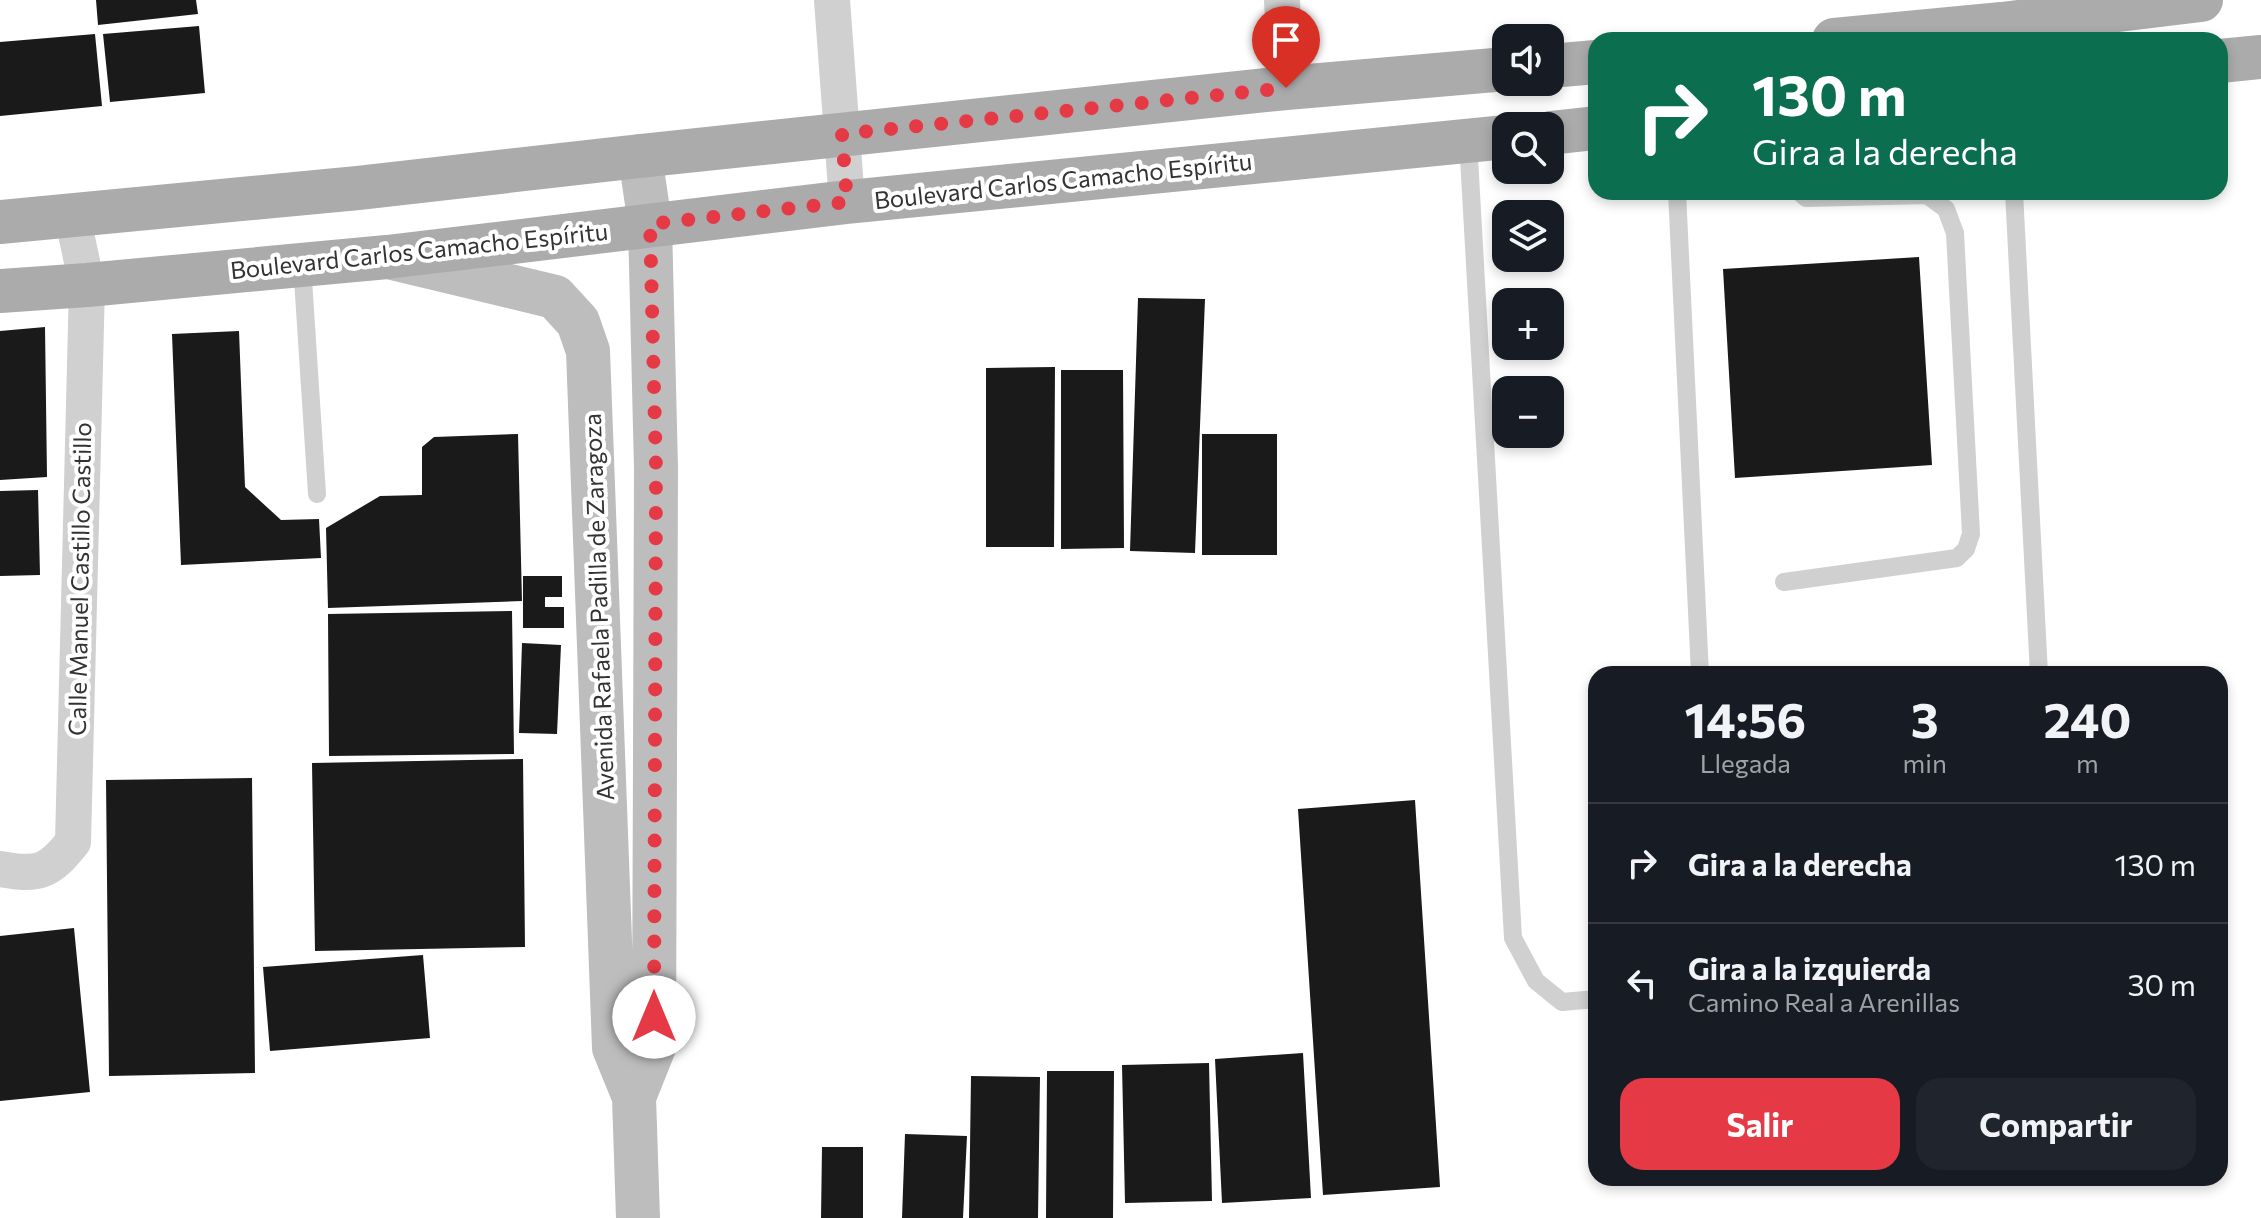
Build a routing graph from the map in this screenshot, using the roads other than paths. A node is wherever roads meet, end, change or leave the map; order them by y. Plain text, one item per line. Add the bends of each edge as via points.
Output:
1 (832, 0) edge
2 (1282, 0) edge
3 (2201, 0) edge
4 (1918, 32) edge
5 (2261, 57) edge
6 (2228, 60) edge
7 (1588, 63) edge
8 (1564, 65) edge
9 (1492, 70) edge
10 (1286, 88) junction
11 (1588, 129) edge
12 (1564, 131) edge
13 (842, 134) junction
14 (1487, 139) edge
15 (640, 156) junction
16 (1677, 200) edge
17 (1934, 200) edge
18 (2014, 200) edge
19 (847, 202) junction
20 (72, 215) junction
21 (0, 222) edge
22 (650, 224) junction
23 (387, 257) junction
24 (302, 264) junction
25 (87, 285) junction
26 (0, 291) edge
27 (652, 319) junction
28 (578, 322) junction
29 (317, 494) dead end
30 (1784, 582) dead end
31 (1700, 666) edge
32 (2039, 666) edge
33 (0, 869) edge
34 (1588, 1000) edge
35 (634, 1097) junction
36 (638, 1218) edge

1 - 13 street
2 - 10 street
3 - 4 main road
5 - 6 main road
7 - 8 main road
9 - 10 main road
10 - 13 main road
11 - 12 main road
13 - 15 main road
13 - 19 street
14 - 19 main road, Boulevard Carlos Camacho Espíritu
14 - 34 lane via 1513,938 1536,981 1562,1002
15 - 20 main road
15 - 22 main road, Avenida Rafaela Padilla de Zaragoza
16 - 31 lane
17 - 30 lane via 1946,209 1955,233 1971,534 1966,549 1957,558
18 - 32 lane
19 - 22 main road, Boulevard Carlos Camacho Espíritu
20 - 21 main road
20 - 25 street, Calle Manuel Castillo Castillo
22 - 23 main road, Boulevard Carlos Camacho Espíritu
22 - 27 main road, Avenida Rafaela Padilla de Zaragoza
23 - 24 main road, Boulevard Carlos Camacho Espíritu
23 - 28 main road via 555,297
24 - 25 main road, Boulevard Carlos Camacho Espíritu
24 - 29 lane
25 - 26 main road, Boulevard Carlos Camacho Espíritu
25 - 33 street, Calle Manuel Castillo Castillo via 73,842 54,866 23,873
27 - 28 main road
27 - 35 main road, Avenida Rafaela Padilla de Zaragoza via 654,1047
28 - 35 main road, Avenida Rafaela Padilla de Zaragoza via 588,351 614,1048
35 - 36 main road, Avenida Rafaela Padilla de Zaragoza

